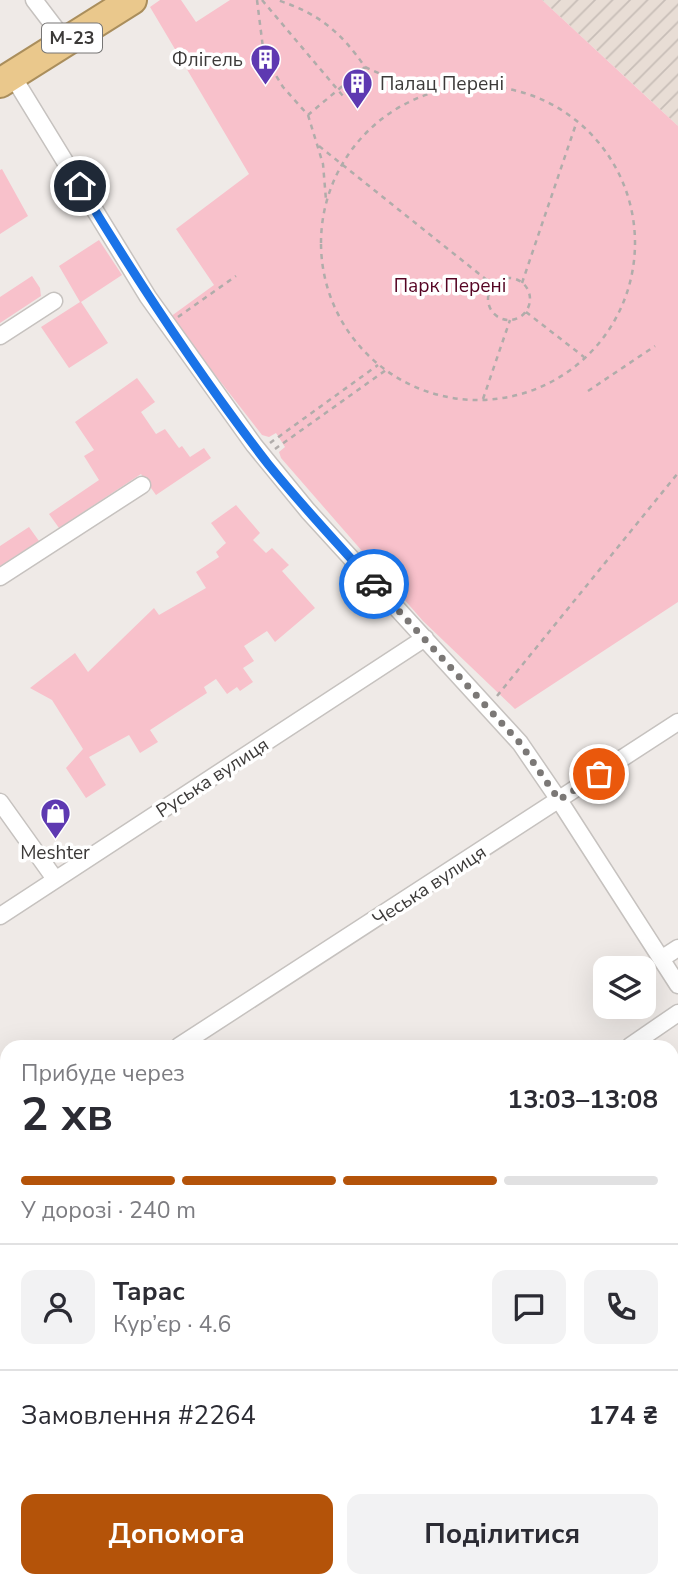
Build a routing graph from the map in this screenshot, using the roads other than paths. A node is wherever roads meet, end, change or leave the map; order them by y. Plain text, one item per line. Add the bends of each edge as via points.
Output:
1 (34, 0) edge
2 (132, 0) edge
3 (66, 42) junction
4 (4, 80) edge
5 (54, 301) dead end
6 (0, 336) edge
7 (142, 485) dead end
8 (0, 577) edge
9 (425, 638) junction
10 (678, 722) edge
11 (559, 800) junction
12 (0, 803) edge
13 (55, 879) junction
14 (0, 916) edge
15 (678, 948) edge
16 (661, 959) junction
17 (678, 985) edge
18 (678, 1013) edge
19 (188, 1040) edge
20 (639, 1040) edge

1 - 3 street
2 - 3 highway, М-23
3 - 4 highway, М-23
4 - 9 street via 167,325 261,454
5 - 6 street
7 - 8 street
9 - 11 street via 527,752
9 - 13 street, Руська вулиця
10 - 11 street, Чеська вулиця
11 - 16 street
11 - 19 street, Чеська вулиця
12 - 13 street
13 - 14 street, Руська вулиця
15 - 16 street
16 - 17 street
18 - 20 street

